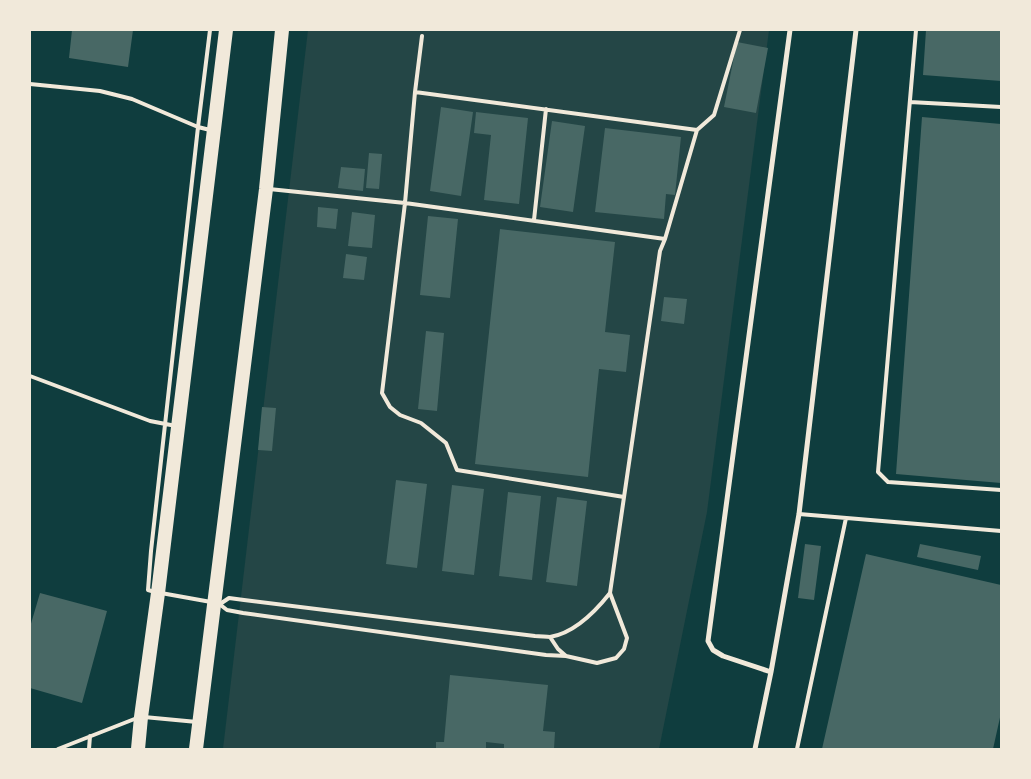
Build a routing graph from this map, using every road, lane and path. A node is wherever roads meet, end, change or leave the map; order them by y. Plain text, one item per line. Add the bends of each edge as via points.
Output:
1 (210, 30) edge
2 (226, 30) edge
3 (282, 30) edge
4 (740, 30) edge
5 (790, 30) edge
6 (856, 30) edge
7 (916, 30) edge
8 (422, 36) dead end
9 (30, 84) edge
10 (415, 92) junction
11 (910, 102) junction
12 (1001, 107) edge
13 (546, 109) junction
14 (198, 127) junction
15 (213, 130) junction
16 (697, 130) junction
17 (266, 189) junction
18 (404, 203) junction
19 (534, 220) junction
20 (665, 239) junction
21 (30, 376) edge
22 (171, 426) junction
23 (1001, 490) edge
24 (624, 497) junction
25 (799, 514) junction
26 (846, 518) junction
27 (1001, 531) edge
28 (158, 593) junction
29 (610, 593) junction
30 (217, 603) junction
31 (550, 637) junction
32 (566, 656) junction
33 (770, 672) junction
34 (141, 717) junction
35 (200, 722) junction
36 (90, 736) junction
37 (58, 749) edge
38 (89, 749) edge
39 (138, 749) edge
40 (196, 749) edge
41 (755, 749) edge
42 (797, 749) edge

1 - 14 lane
2 - 15 highway
3 - 17 highway
4 - 16 lane via 714,114
5 - 33 street via 708,641 722,656
6 - 25 street
7 - 11 lane
8 - 10 lane
9 - 14 lane via 100,91 132,99
10 - 13 lane
10 - 18 lane
11 - 12 lane
11 - 23 lane via 878,472 888,482
13 - 16 lane
13 - 19 lane
14 - 15 lane
14 - 22 lane
15 - 22 highway
16 - 20 lane
17 - 18 lane
17 - 30 highway
18 - 19 lane
18 - 24 lane via 382,393 390,407 400,415 421,423 446,443 457,470
19 - 20 lane
20 - 24 lane via 660,251
21 - 22 lane
22 - 28 highway
24 - 29 lane
25 - 26 lane
25 - 33 street
26 - 27 lane
26 - 42 lane
28 - 30 lane
28 - 34 highway
29 - 31 lane via 578,625
29 - 32 lane via 627,638 624,649 616,658 597,662
30 - 31 lane via 229,598
30 - 32 lane via 227,610 243,613
30 - 35 highway
31 - 32 lane
33 - 41 street
34 - 35 lane
34 - 36 lane
34 - 39 highway
35 - 40 highway
36 - 37 lane
36 - 38 lane

